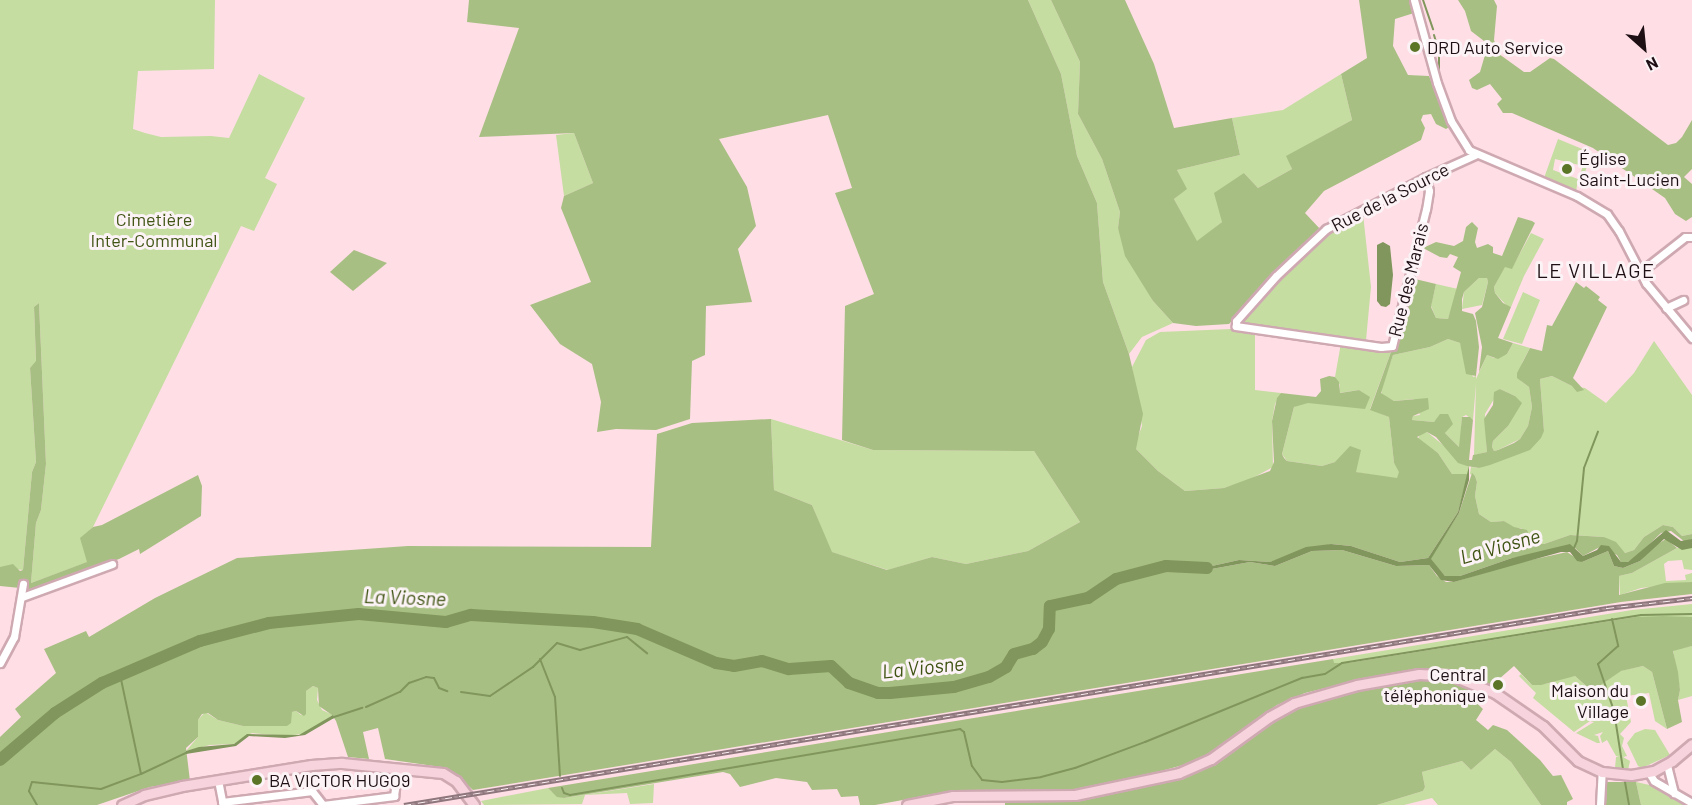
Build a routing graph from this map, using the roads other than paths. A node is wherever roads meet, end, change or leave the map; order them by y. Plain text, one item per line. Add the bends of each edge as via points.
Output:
1 (1414, 0) edge
2 (1475, 155) junction
3 (1426, 177) junction
4 (1692, 237) edge
5 (1639, 273) junction
6 (1683, 300) dead end
7 (1666, 308) junction
8 (1692, 338) edge
9 (1390, 347) joint
10 (112, 564) dead end
11 (23, 584) dead end
12 (22, 597) junction
13 (0, 663) edge
14 (1692, 744) edge
15 (1667, 765) junction
16 (398, 768) junction
17 (1598, 770) junction
18 (1649, 772) junction
19 (219, 780) junction
20 (1674, 793) junction
21 (137, 801) edge
22 (222, 804) edge
23 (473, 804) edge
24 (1692, 804) edge
25 (122, 805) edge
26 (907, 805) edge
27 (1600, 805) edge

1 - 2 street via 1451,121
2 - 3 street, Rue de la Source
2 - 5 street via 1593,204 1607,214
3 - 9 street, Rue des Marais via 1426,209
3 - 9 street, Rue de la Source via 1321,233 1276,276 1235,324 1239,328
4 - 5 street via 1685,237
5 - 7 street
6 - 7 street
7 - 8 street
10 - 12 street
11 - 12 street
12 - 13 street via 14,637
14 - 15 main road
15 - 18 main road
15 - 20 street
16 - 19 main road via 328,763
16 - 22 street via 394,796 323,805 312,792
16 - 23 main road via 447,775
17 - 18 main road via 1626,775
17 - 26 main road via 1489,690 1445,674 1407,675 1294,703 1188,771 1075,795 953,796
17 - 27 street
18 - 20 street via 1654,781
19 - 21 main road
19 - 22 street
20 - 24 street
21 - 25 main road

